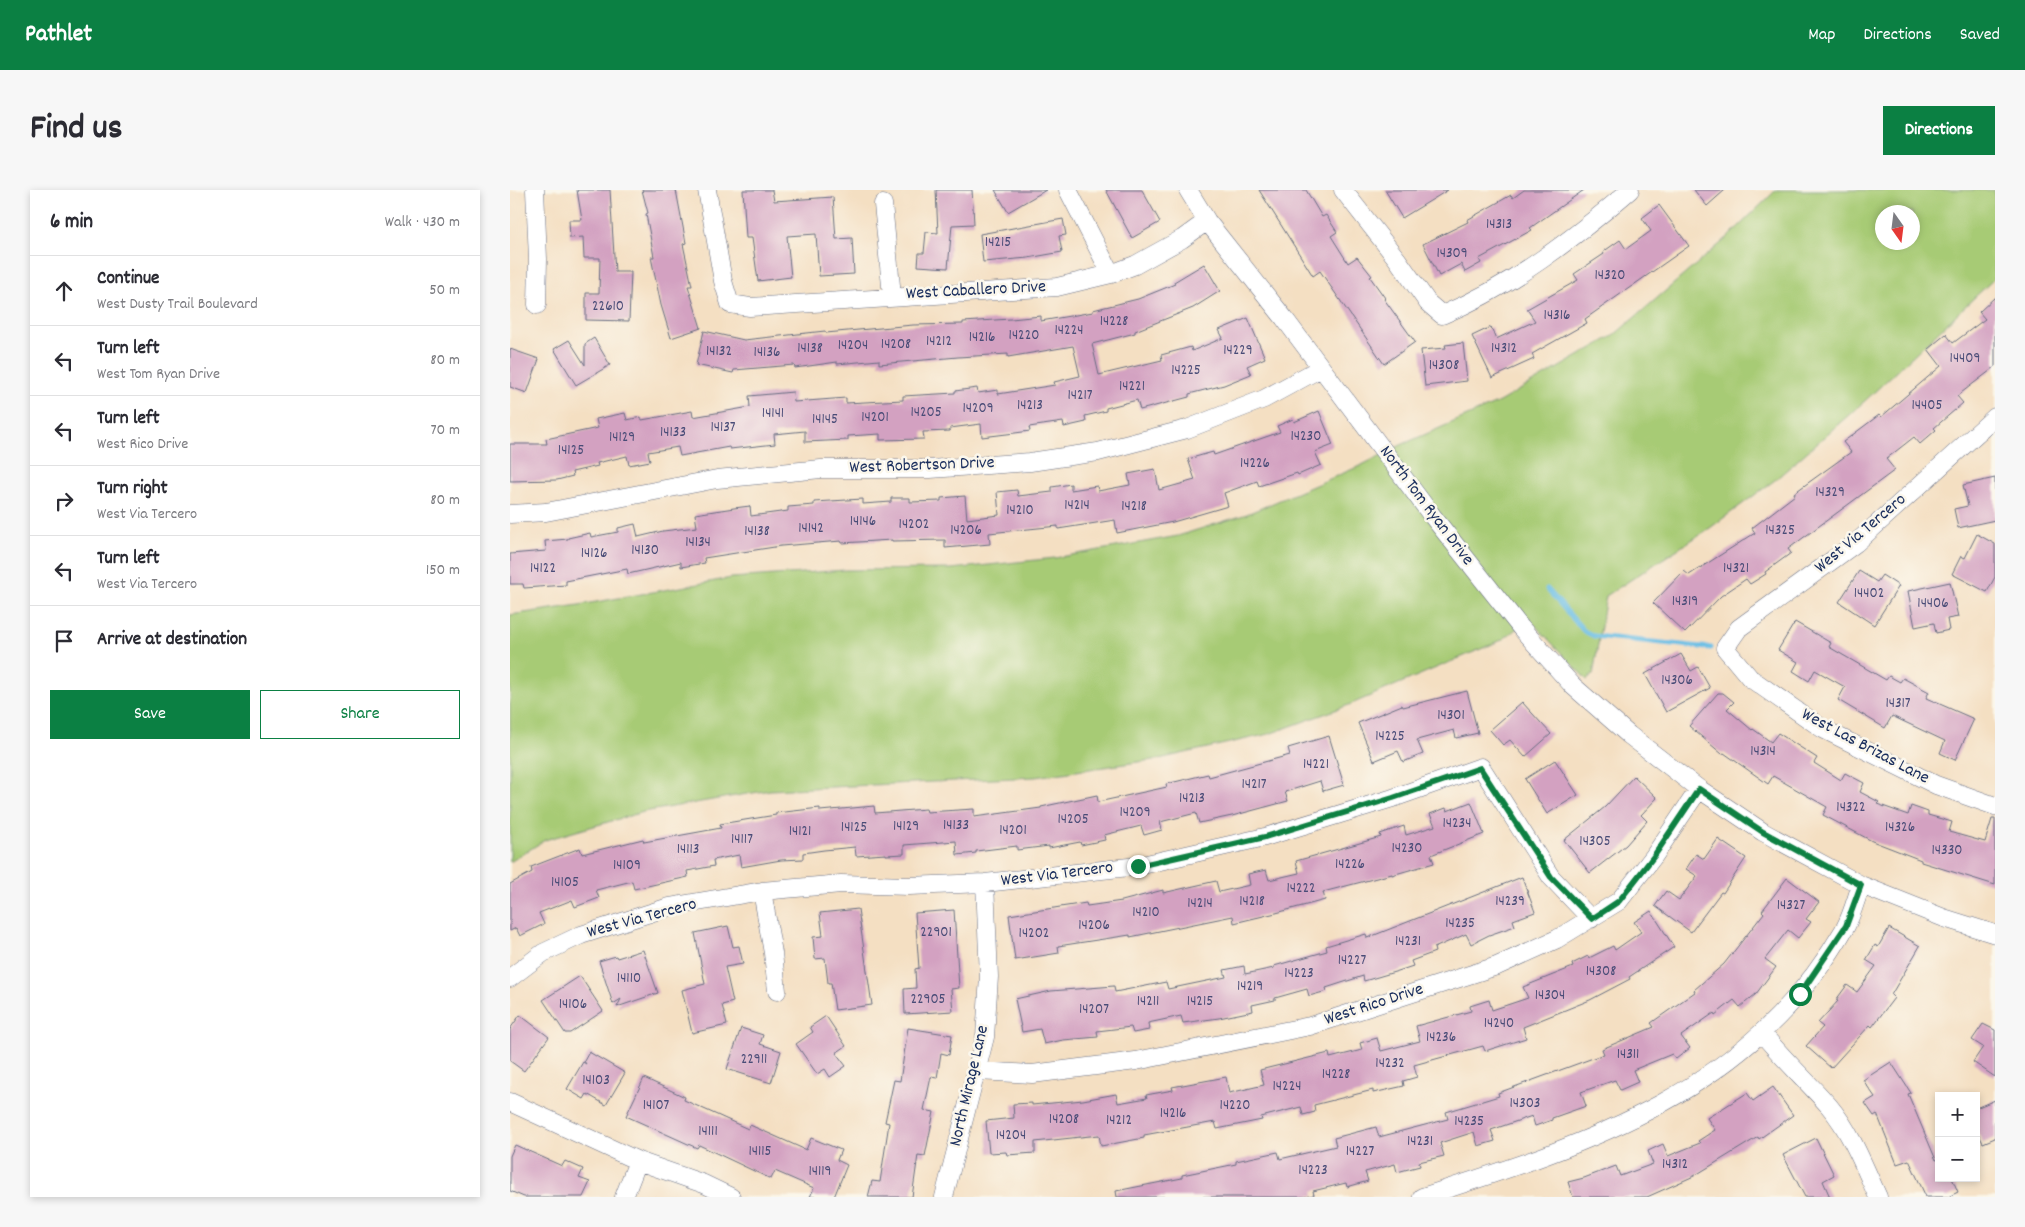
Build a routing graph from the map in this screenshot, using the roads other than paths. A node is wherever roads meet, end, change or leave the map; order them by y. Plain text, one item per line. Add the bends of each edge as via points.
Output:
1 (535, 190) edge
2 (707, 190) edge
3 (1068, 190) edge
4 (1188, 190) edge
5 (1343, 190) edge
6 (1630, 190) edge
7 (883, 204) dead end
8 (1207, 221) junction
9 (1110, 274) junction
10 (892, 296) junction
11 (537, 305) dead end
12 (1321, 368) junction
13 (1995, 417) edge
14 (510, 514) edge
15 (1725, 648) joint
16 (1699, 789) junction
17 (1995, 806) edge
18 (985, 883) junction
19 (1861, 885) junction
20 (762, 891) junction
21 (1592, 919) junction
22 (1995, 934) edge
23 (510, 978) edge
24 (777, 991) dead end
25 (1762, 1033) junction
26 (977, 1071) junction
27 (510, 1102) edge
28 (638, 1161) junction
29 (624, 1197) edge
30 (731, 1197) edge
31 (944, 1197) edge
32 (1422, 1197) edge
33 (1878, 1197) edge

1 - 11 street
2 - 10 street, West Caballero Drive via 730,304 750,307
3 - 9 street
4 - 8 street, North Tom Ryan Drive
5 - 6 street via 1428,303 1442,315 1466,305 1551,255
7 - 10 street
8 - 9 street, West Caballero Drive via 1136,265
8 - 12 street, North Tom Ryan Drive
9 - 10 street, West Caballero Drive via 1057,286
12 - 14 street, West Robertson Drive via 1264,399 1187,429 1098,452 1030,462 930,469 821,469 717,479 546,512
12 - 16 street, North Tom Ryan Drive via 1478,574 1573,686
13 - 15 street, West Via Tercero via 1856,543 1739,628
15 - 17 street, West Las Brizas Lane via 1750,678 1823,729 1936,785
16 - 19 street, North Tom Ryan Drive via 1763,832
16 - 21 street, West Rico Drive via 1619,901
18 - 20 street, West Via Tercero via 841,884
18 - 21 street, West Via Tercero via 1138,866 1265,837 1480,768 1551,877
18 - 26 street, North Mirage Lane via 989,977 985,1036
19 - 22 street, North Tom Ryan Drive
19 - 25 street via 1846,926 1800,994
20 - 23 street, West Via Tercero via 669,907 623,920 543,953
20 - 24 street
21 - 26 street, West Rico Drive via 1497,966 1310,1026 1136,1061 1032,1074
25 - 32 street via 1731,1060 1649,1111 1560,1151
25 - 33 street via 1830,1107 1845,1128
26 - 31 street, North Mirage Lane
27 - 28 street
28 - 29 street
28 - 30 street

